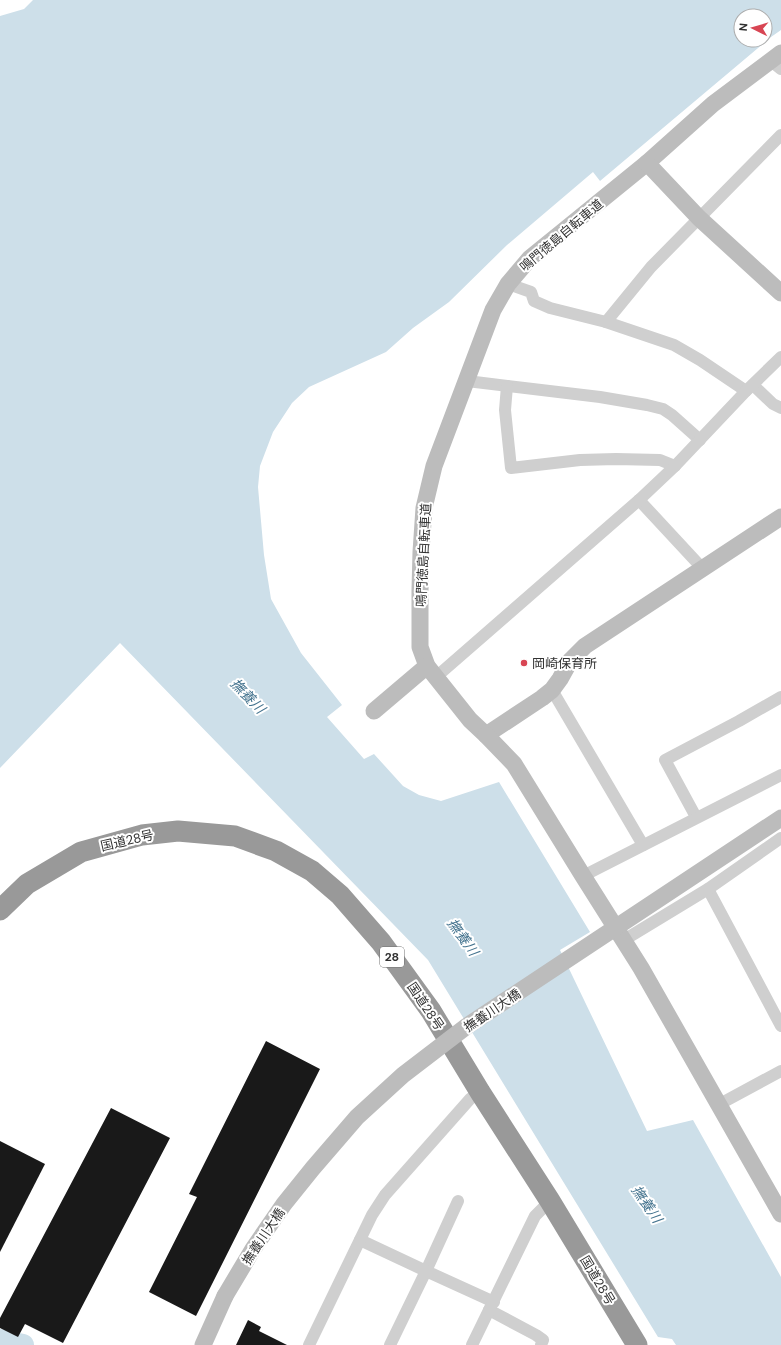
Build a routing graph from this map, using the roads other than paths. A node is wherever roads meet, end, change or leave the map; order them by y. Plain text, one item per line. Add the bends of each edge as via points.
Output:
1 (778, 61) edge
2 (781, 135) edge
3 (647, 163) junction
4 (699, 218) junction
5 (508, 284) junction
6 (781, 293) edge
7 (606, 322) junction
8 (781, 357) edge
9 (467, 381) junction
10 (507, 386) junction
11 (749, 388) junction
12 (781, 408) edge
13 (700, 440) junction
14 (676, 466) junction
15 (639, 500) junction
16 (781, 517) edge
17 (703, 569) junction
18 (431, 672) junction
19 (552, 690) junction
20 (781, 697) edge
21 (374, 711) dead end
22 (486, 735) junction
23 (781, 775) edge
24 (696, 817) junction
25 (781, 818) edge
26 (781, 838) edge
27 (643, 845) junction
28 (583, 876) junction
29 (708, 889) junction
30 (0, 910) edge
31 (624, 940) junction
32 (781, 1026) edge
33 (781, 1071) edge
34 (480, 1092) junction
35 (718, 1105) junction
36 (458, 1201) dead end
37 (550, 1201) junction
38 (781, 1214) edge
39 (360, 1240) junction
40 (426, 1271) junction
41 (492, 1306) junction
42 (543, 1343) edge
43 (202, 1345) edge
44 (310, 1345) edge
45 (390, 1345) edge
46 (472, 1345) edge
47 (637, 1345) edge

1 - 3 street, 鳴門徳島自転車道 via 713,104
2 - 4 street
3 - 4 street
3 - 5 street, 鳴門徳島自転車道 via 530,258
4 - 6 street
4 - 7 street via 651,267
5 - 7 street via 531,292 534,301 550,308
5 - 9 street, 鳴門徳島自転車道 via 493,310
7 - 11 street via 674,345
8 - 11 street
9 - 10 street
9 - 18 street, 鳴門徳島自転車道 via 434,466 424,508 420,648
10 - 13 street via 600,397 663,409
10 - 14 street via 505,410 511,468 580,460 616,459 660,460
11 - 12 street
11 - 13 street
13 - 14 street
14 - 15 street
15 - 17 street
15 - 18 street
16 - 17 street
17 - 19 street via 585,646 570,661
18 - 21 street
18 - 22 street, 鳴門徳島自転車道 via 470,720
19 - 22 street
19 - 27 street
20 - 24 street via 665,760
22 - 28 street, 鳴門徳島自転車道 via 514,764
23 - 24 street
24 - 27 street
25 - 43 street, 撫養川大橋, bridge via 467,1026 403,1075 357,1117 284,1204 252,1249
26 - 29 street
27 - 28 street
28 - 31 street, 鳴門徳島自転車道
29 - 31 street
29 - 32 street
30 - 34 highway, 国道28号 / 28 via 28,884 81,852 142,835 178,831 235,836 276,851 312,871 340,895 381,942 431,1011
31 - 35 street, 鳴門徳島自転車道
33 - 35 street
34 - 37 highway, 国道28号 / 28
34 - 39 street via 470,1099 385,1195
35 - 38 street, 鳴門徳島自転車道
36 - 40 street
37 - 41 street via 535,1216
37 - 47 highway, 国道28号 / 28
39 - 40 street
39 - 44 street
40 - 41 street
40 - 45 street
41 - 42 street via 536,1335
41 - 46 street

